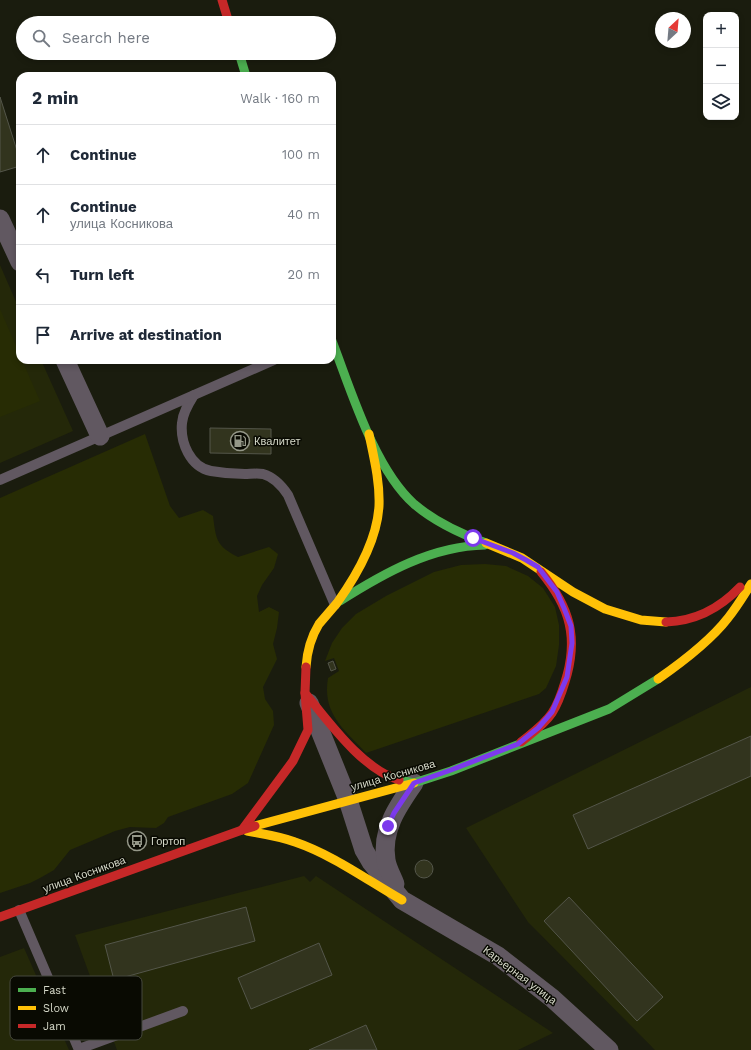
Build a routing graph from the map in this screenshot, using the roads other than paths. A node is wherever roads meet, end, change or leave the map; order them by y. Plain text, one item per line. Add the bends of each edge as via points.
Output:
1 (222, 0) edge
2 (227, 16) edge
3 (241, 60) edge
4 (245, 72) edge
5 (0, 219) edge
6 (16, 253) edge
7 (336, 351) edge
8 (67, 364) edge
9 (265, 364) edge
10 (194, 395) junction
11 (369, 434) junction
12 (100, 436) junction
13 (0, 480) edge
14 (496, 547) junction
15 (538, 567) junction
16 (751, 577) edge
17 (751, 584) edge
18 (335, 605) junction
19 (305, 693) junction
20 (518, 744) junction
21 (414, 783) junction
22 (348, 800) junction
23 (242, 830) junction
24 (402, 900) junction
25 (19, 910) junction
26 (0, 917) edge
27 (47, 976) edge
28 (183, 1011) dead end
29 (142, 1026) edge
30 (75, 1040) edge
31 (106, 1040) edge
32 (79, 1050) edge
33 (609, 1050) edge

1 - 2 main road
3 - 4 main road
5 - 6 street
7 - 11 main road
8 - 12 street
9 - 10 lane
10 - 12 lane
10 - 18 lane via 182,421 183,439 189,455 194,462 209,471 262,474 283,488
11 - 14 main road via 396,482 423,511 473,538
11 - 18 main road via 378,491 378,516 362,560
12 - 13 lane
14 - 15 main road
14 - 18 main road via 477,544 443,550 381,576
15 - 16 main road via 595,605 639,620 660,622 680,622 712,611
15 - 20 main road via 557,592 571,626 572,643 567,677 552,712 538,728
17 - 20 main road, улица Косникова via 728,618 704,642 677,666 645,688 609,709
18 - 19 main road via 326,614 312,637 305,665
19 - 21 main road via 351,748 384,774
19 - 22 street
19 - 23 main road via 308,730 293,761
20 - 21 main road, улица Косникова
21 - 22 main road, улица Косникова
21 - 24 street via 394,813 388,826 385,843 386,861
22 - 23 main road, улица Косникова
22 - 24 street via 364,850
23 - 24 main road via 302,844
23 - 25 main road, улица Косникова
24 - 33 street, Карьерная улица via 498,956 552,998
25 - 26 main road, улица Косникова
25 - 27 lane
28 - 29 lane
30 - 32 lane
31 - 32 lane

